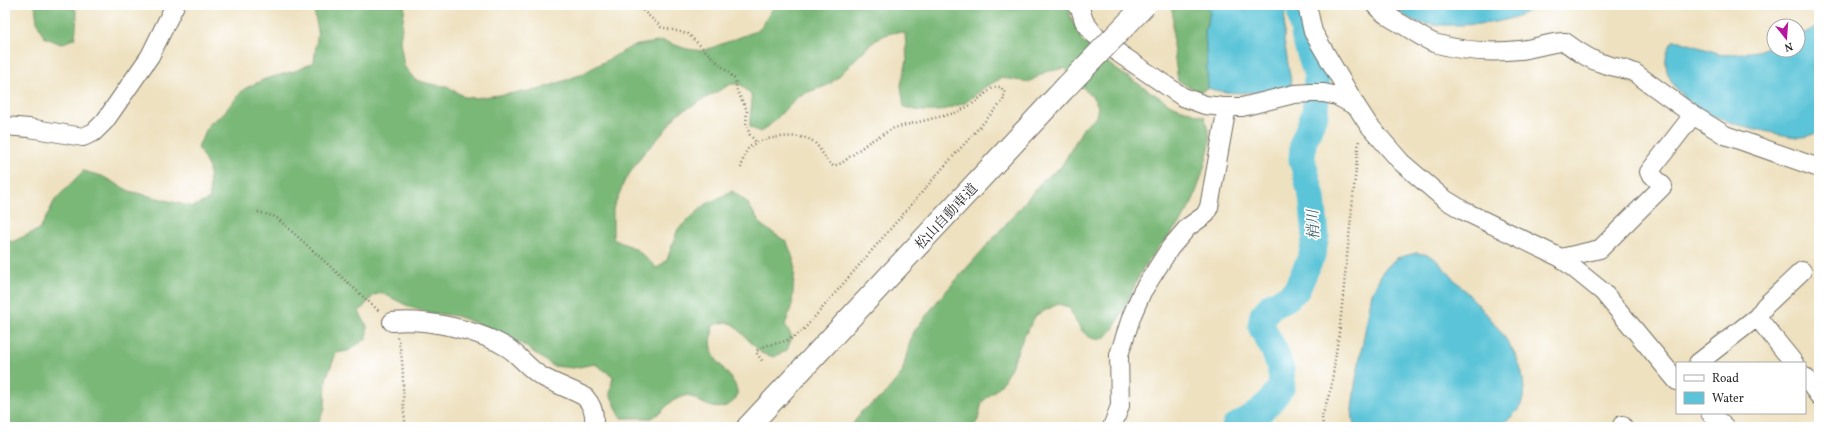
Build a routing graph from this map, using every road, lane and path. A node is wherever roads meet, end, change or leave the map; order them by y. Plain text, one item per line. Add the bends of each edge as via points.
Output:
1 (175, 5) edge
2 (637, 5) edge
3 (1076, 5) edge
4 (1145, 5) edge
5 (1307, 5) edge
6 (1375, 5) edge
7 (1227, 107) junction
8 (1359, 110) junction
9 (1693, 115) junction
10 (5, 126) edge
11 (756, 142) junction
12 (741, 168) dead end
13 (1819, 168) edge
14 (258, 212) dead end
15 (1562, 258) junction
16 (1802, 271) dead end
17 (1757, 317) junction
18 (392, 322) junction
19 (763, 362) dead end
20 (1699, 362) edge
21 (1793, 362) edge
22 (1806, 378) edge
23 (1676, 379) edge
24 (1819, 396) edge
25 (406, 427) edge
26 (593, 427) edge
27 (748, 427) edge
28 (1112, 427) edge
29 (1323, 427) edge

1 - 10 street via 150,56 105,122 94,132 83,137
2 - 11 path via 661,27 688,34 735,79 737,91 747,110 746,124 750,136
3 - 7 street via 1094,34 1182,96 1204,105
4 - 27 highway, 松山自動車道, bridge
5 - 8 street via 1313,32
6 - 9 street via 1387,16 1424,38 1452,47 1499,52 1565,42 1601,64 1635,73
7 - 8 street via 1242,107 1294,94 1324,93 1337,96
7 - 28 street via 1209,207 1205,215 1188,227 1170,248 1142,292 1132,315 1119,354 1120,406
8 - 15 street via 1401,162 1443,198
8 - 29 path via 1340,325 1331,388 1322,417
9 - 13 street via 1724,135
9 - 15 street via 1649,172 1663,186 1600,249
11 - 12 path via 749,147
11 - 19 path via 768,138 811,139 833,166 842,163 894,128 955,113 971,105 994,87 1001,87 1005,93 1003,101 806,328 798,336 760,347 756,352
14 - 18 path via 276,217
15 - 23 street via 1603,292
16 - 17 street
17 - 20 street
17 - 21 street
18 - 25 path via 402,351
18 - 26 street via 414,322 468,330 496,341 510,349 540,375 585,397 593,412
22 - 24 street

